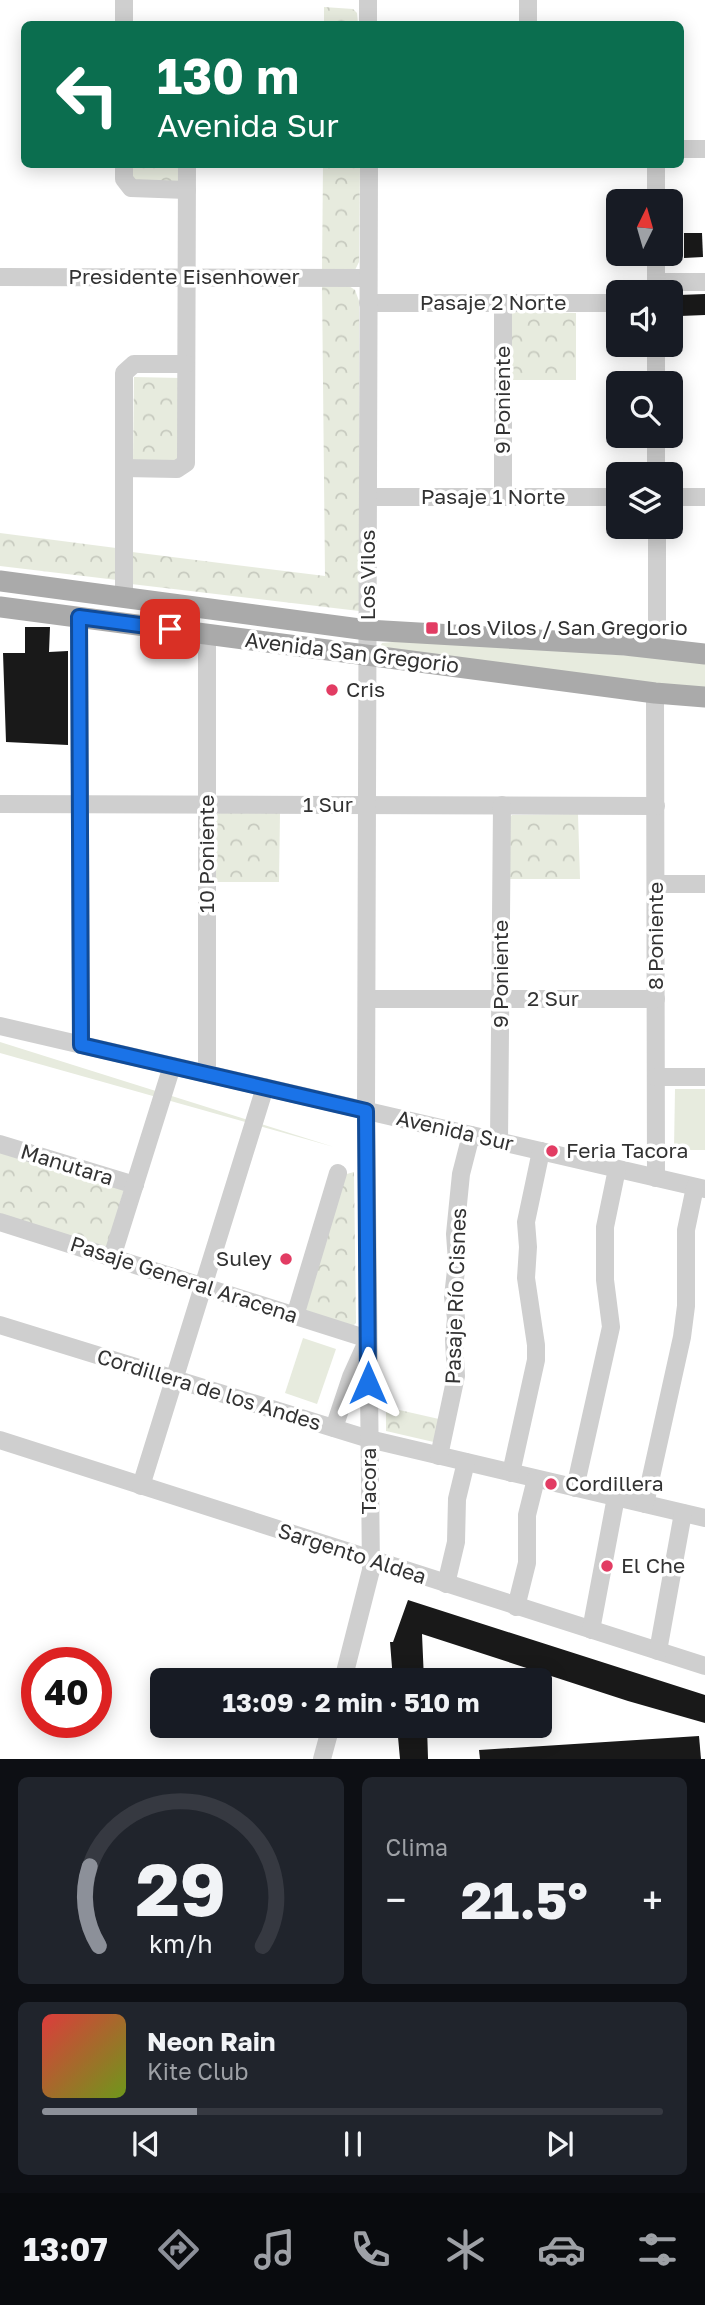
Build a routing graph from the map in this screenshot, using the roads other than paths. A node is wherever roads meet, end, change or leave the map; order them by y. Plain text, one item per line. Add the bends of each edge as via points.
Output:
1 (124, 0) edge
2 (368, 0) edge
3 (528, 0) edge
4 (124, 21) edge
5 (368, 21) edge
6 (528, 21) edge
7 (684, 149) edge
8 (705, 149) edge
9 (124, 168) edge
10 (187, 168) edge
11 (369, 168) edge
12 (656, 168) edge
13 (656, 189) edge
14 (187, 190) junction
15 (0, 277) edge
16 (186, 277) junction
17 (368, 278) junction
18 (705, 282) edge
19 (683, 284) edge
20 (368, 303) junction
21 (503, 303) junction
22 (606, 303) edge
23 (186, 364) junction
24 (124, 468) junction
25 (368, 497) junction
26 (503, 497) junction
27 (606, 497) edge
28 (683, 497) edge
29 (705, 497) edge
30 (657, 539) edge
31 (0, 581) edge
32 (124, 597) junction
33 (0, 607) edge
34 (79, 617) junction
35 (368, 630) junction
36 (207, 634) junction
37 (657, 648) junction
38 (705, 654) edge
39 (367, 655) junction
40 (655, 693) junction
41 (705, 697) edge
42 (0, 804) edge
43 (80, 804) junction
44 (207, 804) junction
45 (367, 805) junction
46 (502, 805) junction
47 (656, 806) junction
48 (656, 884) junction
49 (705, 884) edge
50 (367, 999) junction
51 (500, 999) junction
52 (656, 999) junction
53 (0, 1026) edge
54 (81, 1045) junction
55 (172, 1066) junction
56 (207, 1074) junction
57 (656, 1077) junction
58 (705, 1077) edge
59 (265, 1087) junction
60 (366, 1111) junction
61 (471, 1135) junction
62 (499, 1142) junction
63 (0, 1144) edge
64 (541, 1151) junction
65 (617, 1169) junction
66 (338, 1173) dead end
67 (656, 1178) junction
68 (135, 1185) junction
69 (700, 1188) edge
70 (0, 1222) edge
71 (112, 1257) junction
72 (204, 1287) junction
73 (295, 1316) junction
74 (0, 1325) edge
75 (368, 1339) junction
76 (174, 1379) junction
77 (334, 1428) junction
78 (369, 1439) junction
79 (0, 1440) edge
80 (439, 1456) junction
81 (466, 1462) junction
82 (511, 1473) junction
83 (536, 1479) junction
84 (141, 1486) junction
85 (575, 1488) junction
86 (616, 1497) junction
87 (645, 1504) junction
88 (683, 1513) junction
89 (705, 1518) edge
90 (371, 1559) junction
91 (446, 1584) junction
92 (516, 1607) junction
93 (591, 1630) junction
94 (658, 1651) junction
95 (705, 1666) edge
96 (346, 1668) edge
97 (328, 1738) edge
98 (322, 1759) edge

1 - 4 street
2 - 5 street
3 - 6 street
7 - 8 street
9 - 14 street via 124,179 131,188
10 - 14 street
11 - 17 street, Los Vilos
12 - 13 street
14 - 16 street
15 - 16 street, Presidente Eisenhower
16 - 17 street, Presidente Eisenhower
16 - 23 street
17 - 20 street, Los Vilos
18 - 19 street
20 - 21 street, Pasaje 2 Norte
20 - 25 street, Los Vilos
21 - 22 street, Pasaje 2 Norte
21 - 26 street, 9 Poniente
23 - 24 street via 134,364 126,369
23 - 24 street via 186,463 177,469
24 - 32 street
25 - 26 street, Pasaje 1 Norte
25 - 35 street, Los Vilos
26 - 27 street, Pasaje 1 Norte
28 - 29 street
30 - 37 street
31 - 32 main road, Avenida San Gregorio
32 - 35 main road, Avenida San Gregorio
33 - 34 main road, Avenida San Gregorio
34 - 36 main road, Avenida San Gregorio
34 - 43 street
35 - 37 main road, Avenida San Gregorio
35 - 39 street, Los Vilos
36 - 39 main road, Avenida San Gregorio
36 - 44 street, 10 Poniente
37 - 38 main road, Avenida San Gregorio
39 - 40 main road, Avenida San Gregorio
39 - 45 street, Los Vilos
40 - 41 main road, Avenida San Gregorio
40 - 47 street, 8 Poniente
42 - 43 street, 1 Sur
43 - 44 street, 1 Sur
43 - 54 street
44 - 45 street, 1 Sur
44 - 56 street, 10 Poniente
45 - 46 street, 1 Sur
45 - 50 street, Los Vilos
46 - 47 street, 1 Sur
46 - 51 street, 9 Poniente
47 - 48 street, 8 Poniente
48 - 49 street
48 - 52 street, 8 Poniente
50 - 51 street, 2 Sur
50 - 60 street, Los Vilos
51 - 52 street, 2 Sur
51 - 62 street, 9 Poniente
52 - 57 street, 8 Poniente
53 - 54 street, Avenida Sur
54 - 55 street, Avenida Sur
55 - 56 street, Avenida Sur
55 - 68 street
56 - 59 street, Avenida Sur
57 - 58 street
57 - 67 street, 8 Poniente
59 - 60 street, Avenida Sur
59 - 72 street
60 - 61 street, Avenida Sur
60 - 75 street, Tacora
61 - 62 street, Avenida Sur
61 - 80 street, Pasaje Río Cisnes via 461,1174 455,1234 456,1376
62 - 64 street, Avenida Sur
63 - 68 street, Manutara
64 - 65 street, Avenida Sur
64 - 82 street via 526,1222 526,1278 536,1360
65 - 67 street, Avenida Sur
65 - 85 street via 605,1227 611,1327
66 - 73 street
67 - 69 street, Avenida Sur
68 - 71 street
69 - 87 street via 686,1230 684,1322
70 - 71 street, Pasaje General Aracena
71 - 72 street, Pasaje General Aracena
72 - 73 street, Pasaje General Aracena
72 - 76 street
73 - 75 street, Pasaje General Aracena
74 - 76 street, Cordillera de los Andes
75 - 77 street
75 - 78 street, Tacora
76 - 77 street, Cordillera de los Andes
76 - 84 street
77 - 78 street, Cordillera de los Andes
78 - 80 street, Cordillera de los Andes
78 - 90 street, Tacora
79 - 84 street, Sargento Aldea
80 - 81 street, Cordillera de los Andes
81 - 82 street, Cordillera de los Andes
81 - 91 street
82 - 83 street, Cordillera de los Andes
83 - 85 street, Cordillera de los Andes
83 - 92 street
84 - 90 street, Sargento Aldea
85 - 86 street, Cordillera de los Andes
86 - 87 street, Cordillera de los Andes
86 - 93 street
87 - 88 street, Cordillera de los Andes
88 - 89 street, Cordillera de los Andes
88 - 94 street
90 - 91 street, Sargento Aldea
90 - 96 street, Tacora via 371,1576
91 - 92 street, Sargento Aldea
92 - 93 street, Sargento Aldea
93 - 94 street, Sargento Aldea
94 - 95 street, Sargento Aldea
97 - 98 street

